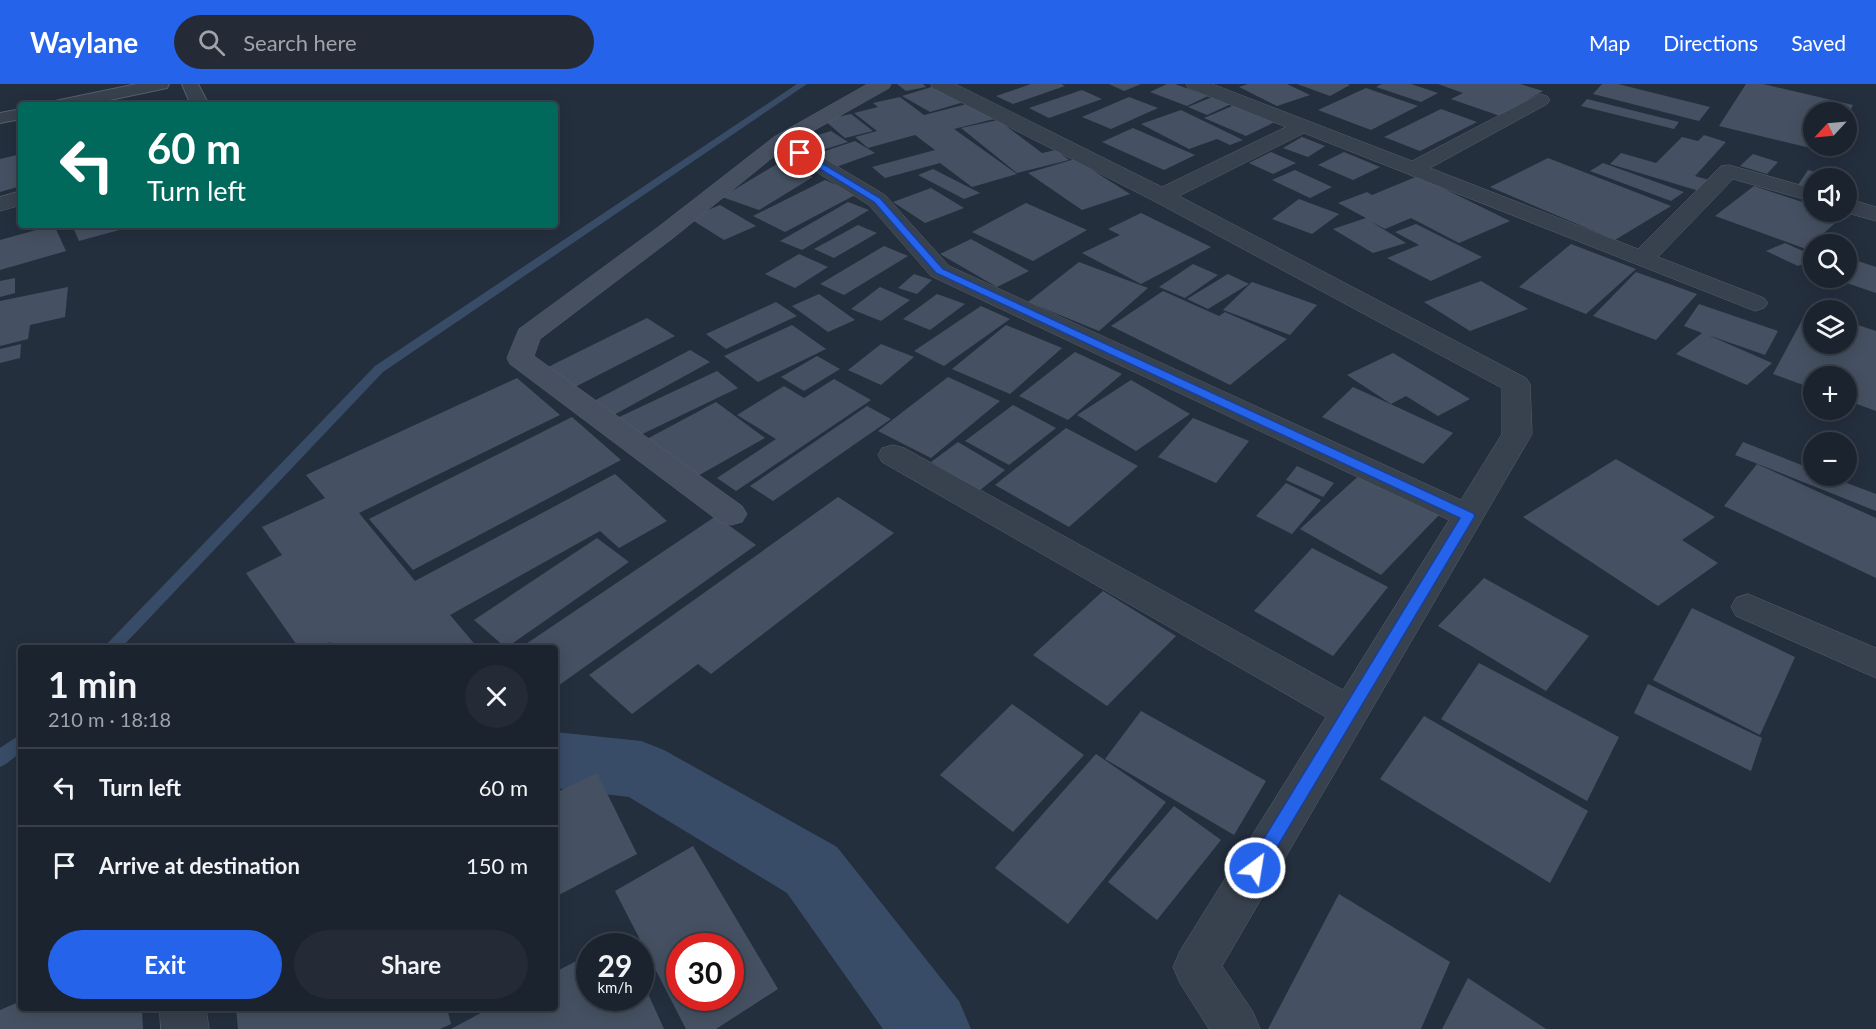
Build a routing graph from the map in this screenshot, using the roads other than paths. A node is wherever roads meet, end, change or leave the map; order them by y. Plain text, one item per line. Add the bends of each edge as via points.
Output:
1 (161, 84) edge
2 (190, 84) edge
3 (882, 84) edge
4 (940, 84) edge
5 (1195, 84) edge
6 (1540, 100) dead end
7 (76, 102) edge
8 (199, 102) edge
9 (18, 115) edge
10 (0, 118) edge
11 (1303, 126) junction
12 (781, 141) junction
13 (1413, 169) junction
14 (1803, 192) edge
15 (1162, 196) junction
16 (18, 199) edge
17 (0, 204) edge
18 (1857, 208) edge
19 (1876, 214) edge
20 (1642, 259) junction
21 (1755, 303) dead end
22 (893, 455) dead end
23 (731, 514) dead end
24 (1468, 516) junction
25 (1748, 607) dead end
26 (1876, 664) edge
27 (1349, 712) junction
28 (183, 1011) edge
29 (185, 1029) edge
30 (1236, 1029) edge

1 - 7 lane
2 - 8 lane
3 - 12 street
4 - 15 street
5 - 11 street
6 - 13 street
9 - 10 lane
11 - 13 street
11 - 15 street
12 - 23 street via 528,335 520,358
12 - 24 street via 877,200 940,271
13 - 20 street
14 - 20 street via 1729,171
15 - 24 street via 1516,384 1517,434
16 - 17 street
18 - 19 street
20 - 21 street
22 - 27 street
24 - 27 street
25 - 26 street
27 - 30 street via 1196,967
28 - 29 street

